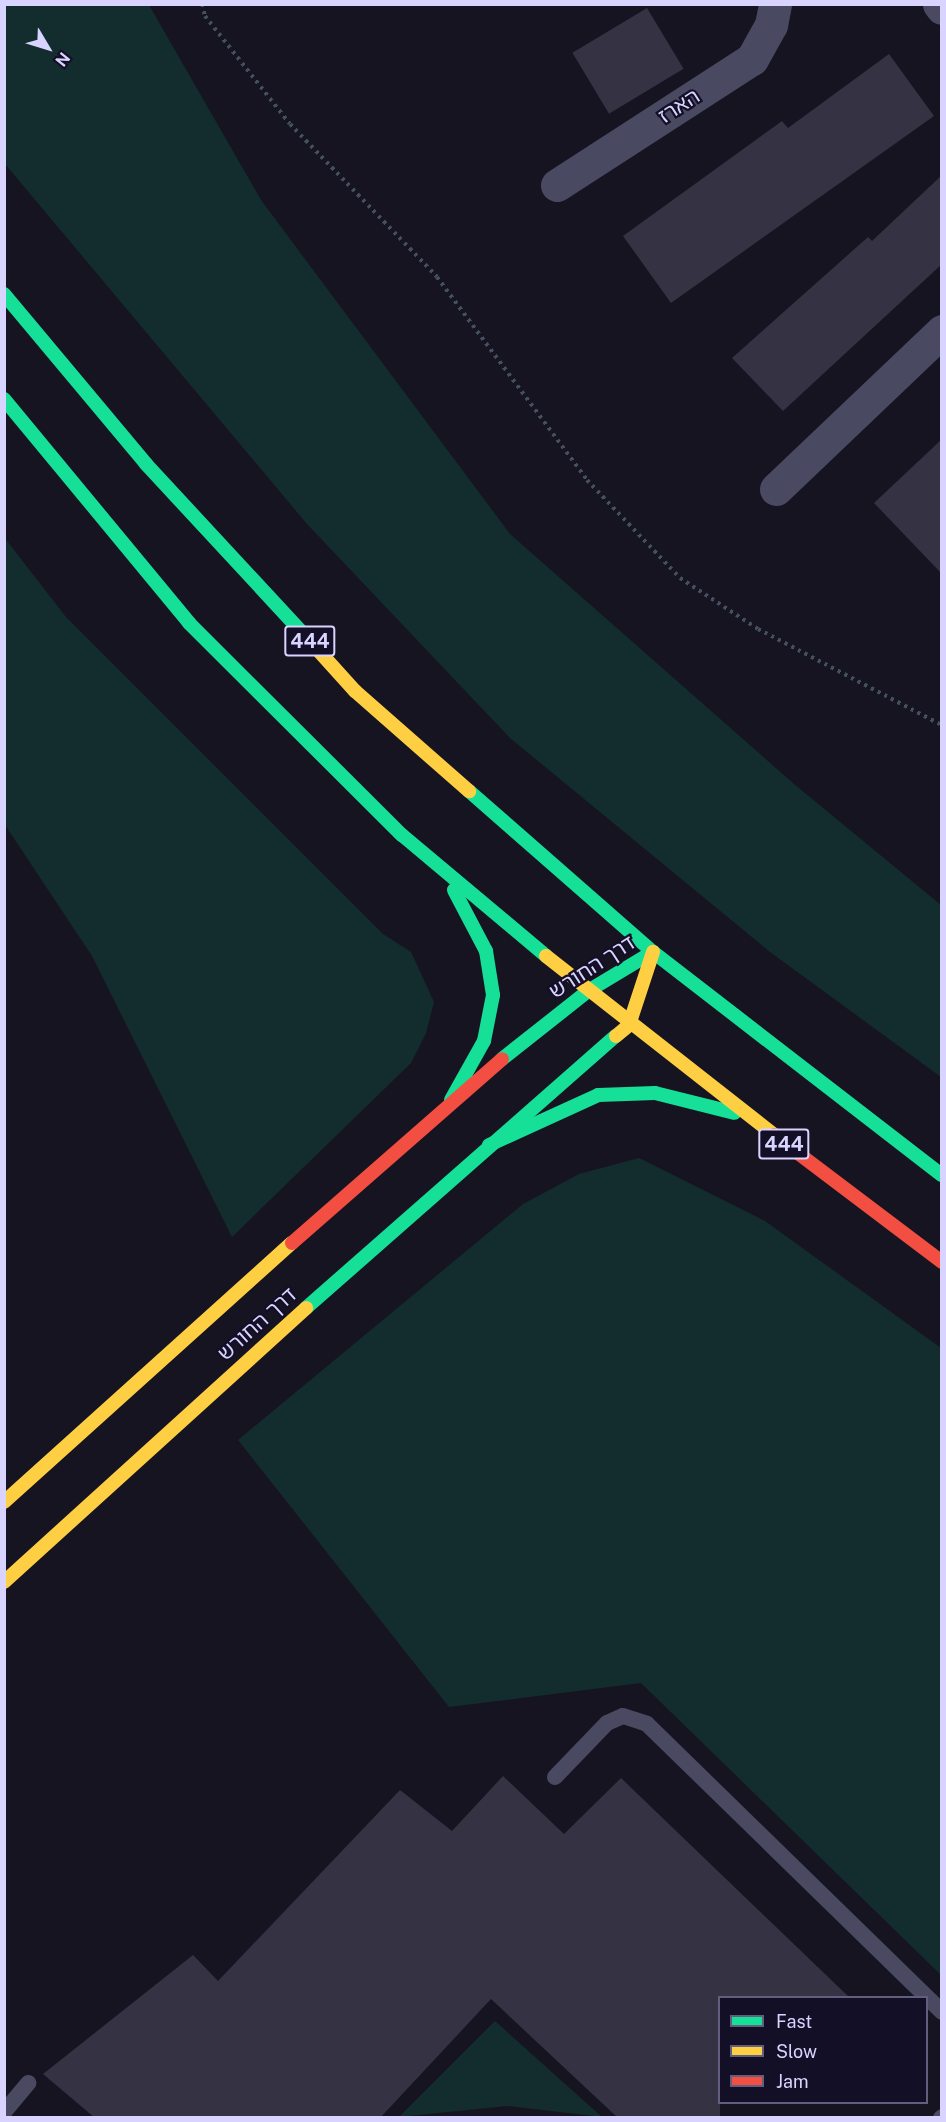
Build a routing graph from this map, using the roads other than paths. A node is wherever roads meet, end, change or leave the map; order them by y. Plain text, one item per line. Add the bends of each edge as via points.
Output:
1 (775, 4) edge
2 (557, 185) dead end
3 (4, 294) edge
4 (942, 331) edge
5 (4, 399) edge
6 (776, 489) dead end
7 (436, 864) junction
8 (653, 952) junction
9 (588, 991) junction
10 (629, 1024) junction
11 (451, 1100) junction
12 (746, 1116) junction
13 (489, 1145) junction
14 (942, 1175) edge
15 (942, 1262) edge
16 (4, 1502) edge
17 (4, 1582) edge
18 (555, 1777) dead end
19 (926, 1996) edge
20 (928, 1998) edge
21 (942, 2012) edge
22 (28, 2083) dead end
23 (4, 2112) edge

1 - 2 street, הארז via 771,25 752,59
3 - 8 main road, 444 via 146,464 355,692
4 - 6 street
5 - 7 main road, 444 via 189,624 330,767
7 - 9 main road, 444
7 - 11 main road via 470,915 486,951 493,995 484,1041
8 - 9 main road, דרך החורש
8 - 10 main road, דרך החורש
8 - 14 main road, 444 via 813,1080
9 - 10 main road, 444
9 - 11 main road, דרך החורש
10 - 12 main road, 444
10 - 13 main road, דרך החורש
11 - 16 main road, דרך החורש
12 - 13 main road via 655,1093 598,1095
12 - 15 main road, 444
13 - 17 main road, דרך החורש
18 - 19 lane via 607,1723 623,1716 648,1724
20 - 21 lane
22 - 23 lane

